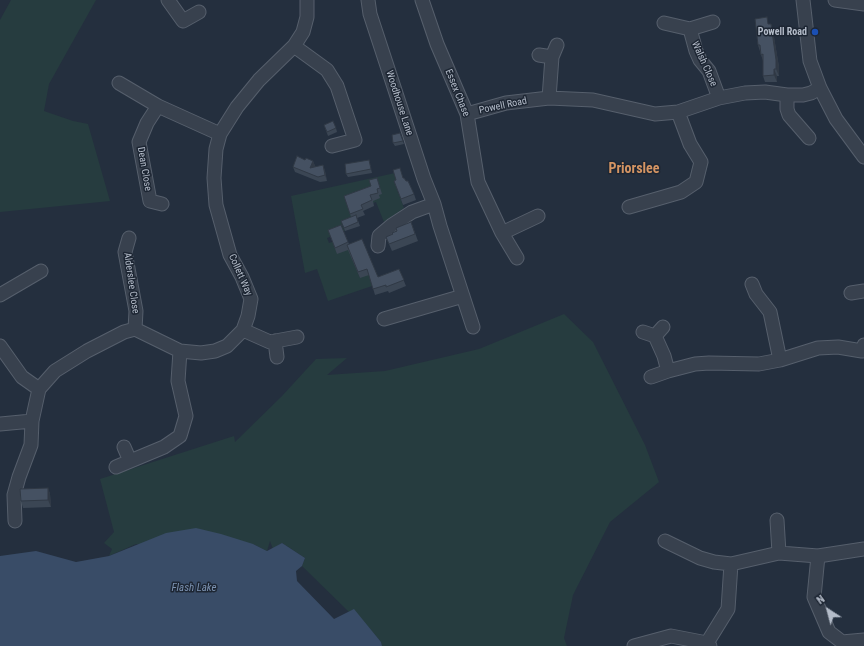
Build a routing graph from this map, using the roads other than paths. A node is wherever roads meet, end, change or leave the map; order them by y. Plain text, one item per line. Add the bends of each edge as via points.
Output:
1 (168, 0) edge
2 (307, 0) edge
3 (368, 0) edge
4 (422, 0) edge
5 (803, 0) edge
6 (832, 2) edge
7 (864, 4) edge
8 (199, 12) dead end
9 (712, 22) dead end
10 (664, 24) dead end
11 (690, 29) junction
12 (558, 45) dead end
13 (294, 46) junction
14 (119, 83) dead end
15 (820, 88) junction
16 (787, 95) junction
17 (549, 98) junction
18 (719, 98) junction
19 (158, 106) junction
20 (678, 112) junction
21 (467, 114) junction
22 (220, 134) junction
23 (809, 138) dead end
24 (859, 141) edge
25 (332, 146) dead end
26 (864, 157) edge
27 (162, 204) dead end
28 (434, 204) junction
29 (629, 207) dead end
30 (538, 216) dead end
31 (502, 233) junction
32 (129, 238) dead end
33 (376, 239) dead end
34 (517, 258) dead end
35 (41, 271) dead end
36 (752, 284) dead end
37 (0, 295) edge
38 (463, 296) junction
39 (384, 319) dead end
40 (473, 327) dead end
41 (136, 329) junction
42 (243, 330) junction
43 (643, 332) dead end
44 (297, 336) dead end
45 (275, 342) junction
46 (0, 346) edge
47 (863, 349) edge
48 (180, 352) junction
49 (277, 357) dead end
50 (780, 360) junction
51 (668, 371) junction
52 (651, 377) dead end
53 (39, 389) junction
54 (32, 421) junction
55 (0, 424) edge
56 (124, 447) dead end
57 (130, 461) junction
58 (116, 467) dead end
59 (777, 520) dead end
60 (15, 521) dead end
61 (665, 541) dead end
62 (864, 549) edge
63 (779, 553) junction
64 (818, 556) junction
65 (730, 564) junction
66 (864, 640) edge
67 (708, 645) edge
68 (634, 646) edge

1 - 8 street via 183,21
2 - 13 street, Collett Way via 307,17 303,32
3 - 28 street, Woodhouse Lane via 370,14
4 - 21 street, Essex Chase via 437,44
5 - 15 street via 810,61
6 - 7 street
9 - 11 street, Walsh Close
10 - 11 street, Walsh Close
11 - 18 street, Walsh Close via 696,51 709,71
12 - 17 street via 545,56
13 - 22 street, Collett Way via 259,80 237,107
13 - 25 street via 327,70 337,86 356,145
14 - 19 street
15 - 16 street, Powell Road via 803,95
15 - 24 street via 836,119
16 - 18 street, Powell Road via 765,92
16 - 23 street via 789,115
17 - 20 street, Powell Road via 593,100 655,114
17 - 21 street, Powell Road via 506,103
18 - 20 street, Powell Road
19 - 22 street
19 - 27 street, Dean Close via 146,123 139,142 150,201
20 - 29 street via 690,144 701,162 696,182 681,192
21 - 31 street, Essex Chase via 478,182
22 - 42 street, Collett Way via 214,157 216,205 230,255 251,299
24 - 26 street
28 - 33 street via 412,212
28 - 38 street, Woodhouse Lane
30 - 31 street
31 - 34 street, Essex Chase
32 - 41 street, Alderslee Close via 124,252 136,311
35 - 37 street
36 - 50 street via 756,294 770,312
38 - 39 street
38 - 40 street, Woodhouse Lane
41 - 48 street, Collett Way
41 - 53 street via 124,332 55,371
42 - 45 street
42 - 48 street, Collett Way via 231,343 215,351 201,354
43 - 51 street via 659,332
44 - 45 street
45 - 49 street
46 - 53 street via 22,377
47 - 50 street via 818,348
48 - 57 street via 178,381 186,416 180,436 164,447
50 - 51 street via 759,364 695,364
51 - 52 street
53 - 54 street
54 - 55 street
54 - 60 street via 32,445 14,495
56 - 57 street
57 - 58 street
59 - 63 street
61 - 65 street via 700,558
62 - 64 street
63 - 64 street
63 - 65 street
64 - 66 street via 814,597 829,632 842,642
65 - 67 street via 728,609
67 - 68 street via 671,636

